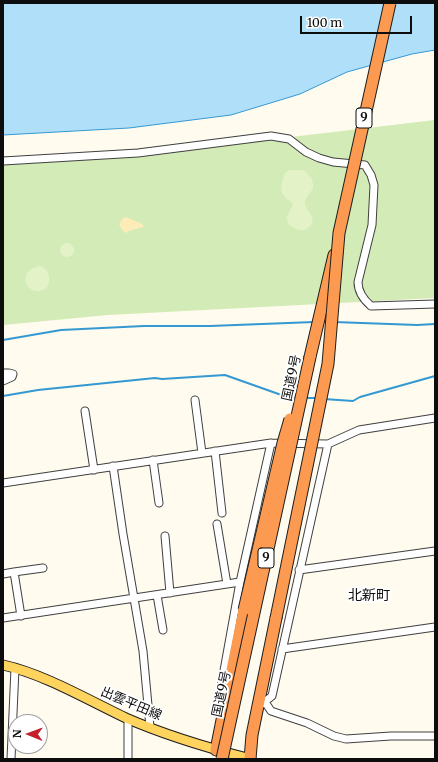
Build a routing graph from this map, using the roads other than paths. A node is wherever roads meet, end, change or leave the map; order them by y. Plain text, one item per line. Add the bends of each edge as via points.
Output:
1 (390, 3) edge
2 (3, 160) edge
3 (339, 233) junction
4 (435, 304) edge
5 (310, 357) junction
6 (3, 373) edge
7 (3, 381) edge
8 (195, 400) dead end
9 (85, 411) dead end
10 (435, 418) edge
11 (271, 443) junction
12 (328, 444) junction
13 (215, 451) junction
14 (202, 453) junction
15 (153, 460) junction
16 (113, 466) junction
17 (94, 470) junction
18 (3, 483) edge
19 (159, 503) dead end
20 (222, 513) dead end
21 (217, 524) dead end
22 (165, 536) dead end
23 (435, 550) edge
24 (43, 568) dead end
25 (299, 570) junction
26 (14, 572) junction
27 (3, 574) edge
28 (240, 582) junction
29 (227, 584) junction
30 (170, 593) junction
31 (157, 595) junction
32 (134, 599) junction
33 (21, 616) junction
34 (3, 618) edge
35 (435, 627) edge
36 (163, 630) dead end
37 (282, 649) junction
38 (3, 665) edge
39 (15, 668) junction
40 (226, 702) junction
41 (261, 705) junction
42 (128, 719) junction
43 (150, 727) junction
44 (435, 736) edge
45 (218, 756) edge
46 (11, 759) edge
47 (128, 759) edge
48 (250, 759) edge

1 - 3 highway, 国道9号 / 9, bridge
2 - 4 street via 138,153 271,136 289,139 319,158 333,162 365,164 374,185 372,225 358,289 371,306
3 - 5 highway, 国道9号 / 9, bridge
3 - 41 highway, 9, bridge via 328,364 276,618
5 - 40 highway, 9, bridge via 283,443 244,610
5 - 45 highway, 国道9号 / 9, bridge
6 - 7 street via 13,374
8 - 14 street
9 - 17 street
10 - 12 street via 359,430
11 - 12 street
11 - 13 street
11 - 28 street
12 - 25 street
13 - 14 street
13 - 20 street
14 - 15 street
15 - 16 street
15 - 19 street
16 - 17 street
16 - 32 street
17 - 18 street
21 - 29 street
22 - 30 street
23 - 25 street
24 - 26 street
25 - 37 street
26 - 27 street
26 - 33 street
28 - 29 street
28 - 40 street via 218,698
29 - 30 street
30 - 31 street
31 - 32 street
31 - 36 street
32 - 33 street
32 - 43 street via 143,651
33 - 34 street
35 - 37 street
37 - 41 street via 272,696
38 - 39 main road, 出雲平田線
39 - 42 main road, 出雲平田線
39 - 46 street
40 - 45 highway, 9
41 - 44 street via 346,739
41 - 48 highway, 9 via 252,735
42 - 43 main road, 出雲平田線
42 - 47 street
43 - 45 main road, 出雲平田線
45 - 48 main road, 出雲平田線

